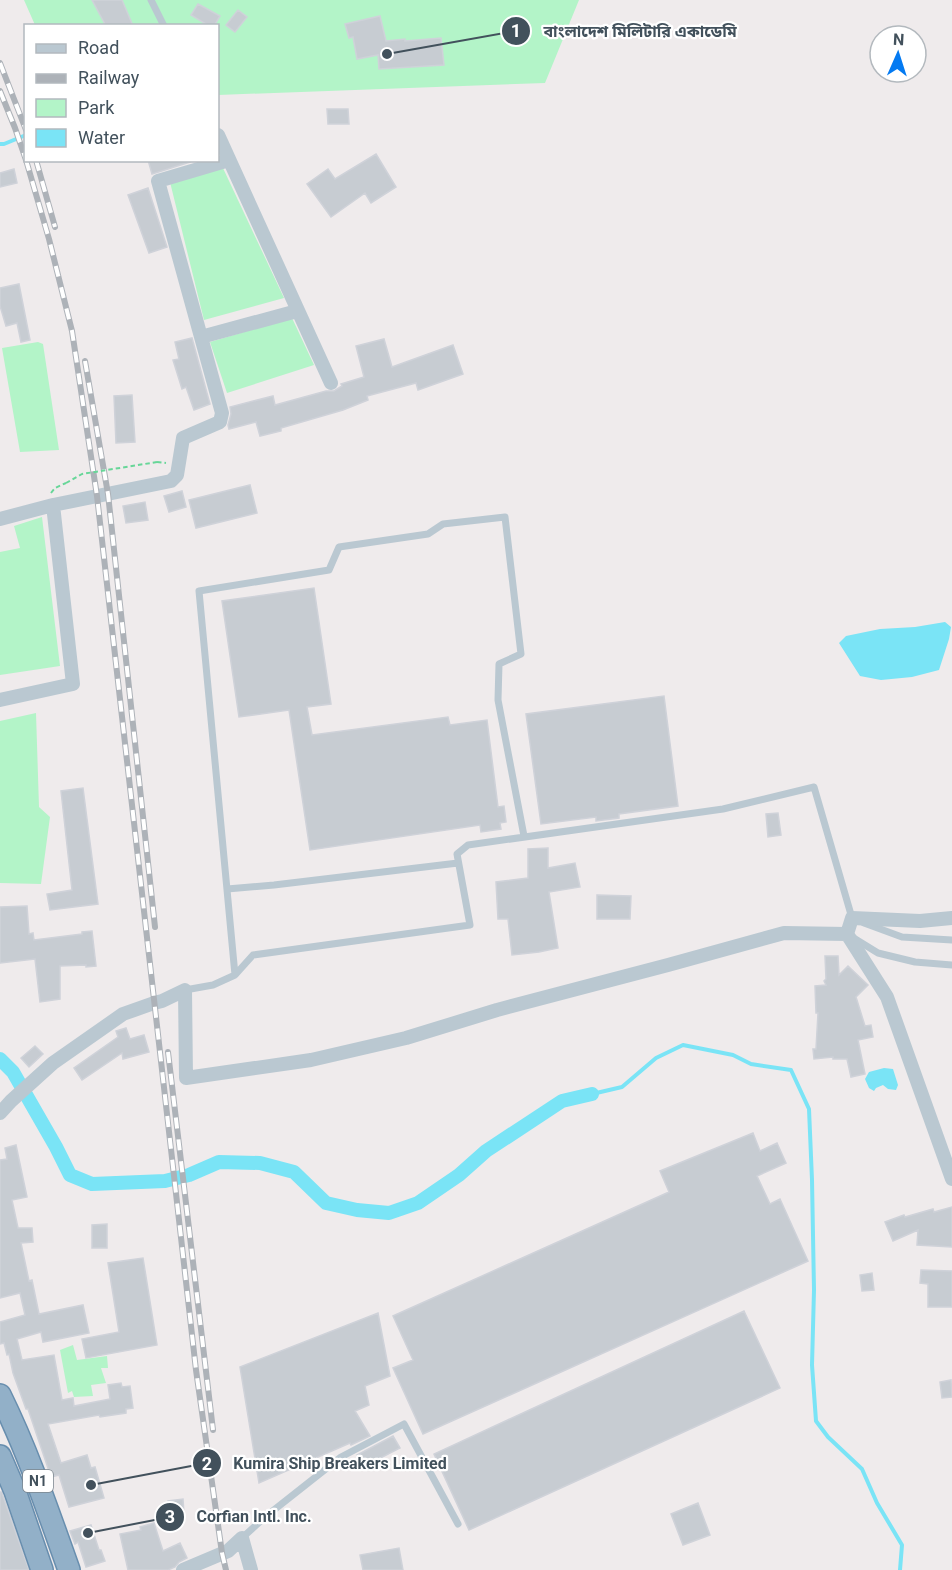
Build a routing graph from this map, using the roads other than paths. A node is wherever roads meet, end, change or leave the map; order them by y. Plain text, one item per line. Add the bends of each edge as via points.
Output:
1 (152, 0) edge
2 (164, 24) edge
3 (219, 137) edge
4 (229, 160) junction
5 (297, 310) junction
6 (201, 337) junction
7 (330, 383) dead end
8 (52, 506) junction
9 (0, 519) edge
10 (0, 700) edge
11 (524, 836) junction
12 (458, 863) junction
13 (227, 889) junction
14 (852, 918) junction
15 (952, 918) edge
16 (847, 934) junction
17 (952, 940) edge
18 (952, 965) edge
19 (235, 975) junction
20 (184, 990) junction
21 (0, 1113) edge
22 (952, 1179) edge
23 (0, 1395) edge
24 (0, 1456) edge
25 (458, 1524) dead end
26 (242, 1538) junction
27 (42, 1570) edge
28 (69, 1570) edge
29 (183, 1570) edge
30 (251, 1570) edge

1 - 2 lane
3 - 4 street
4 - 5 street
4 - 6 street via 158,181
5 - 6 street
5 - 7 street
6 - 8 street via 222,413 220,422 183,438 177,475 171,481
8 - 9 street
8 - 10 street via 73,684
11 - 12 lane via 468,844 457,854
11 - 13 lane via 498,700 499,664 521,654 505,517 443,524 428,534 339,548 329,570 199,591
11 - 14 lane via 723,809 814,787
12 - 13 lane
12 - 19 lane via 470,925 253,955
13 - 19 lane
14 - 15 street
14 - 16 street
14 - 17 lane via 902,937
16 - 18 lane via 878,953
16 - 20 street via 784,933 406,1038 311,1060 186,1078
16 - 22 street via 887,997
19 - 20 lane via 213,985
20 - 21 street via 123,1014 53,1063
23 - 28 highway, N1 via 16,1427
24 - 27 highway, N1
25 - 26 lane via 404,1425 341,1457
26 - 29 street via 228,1551
26 - 30 street

